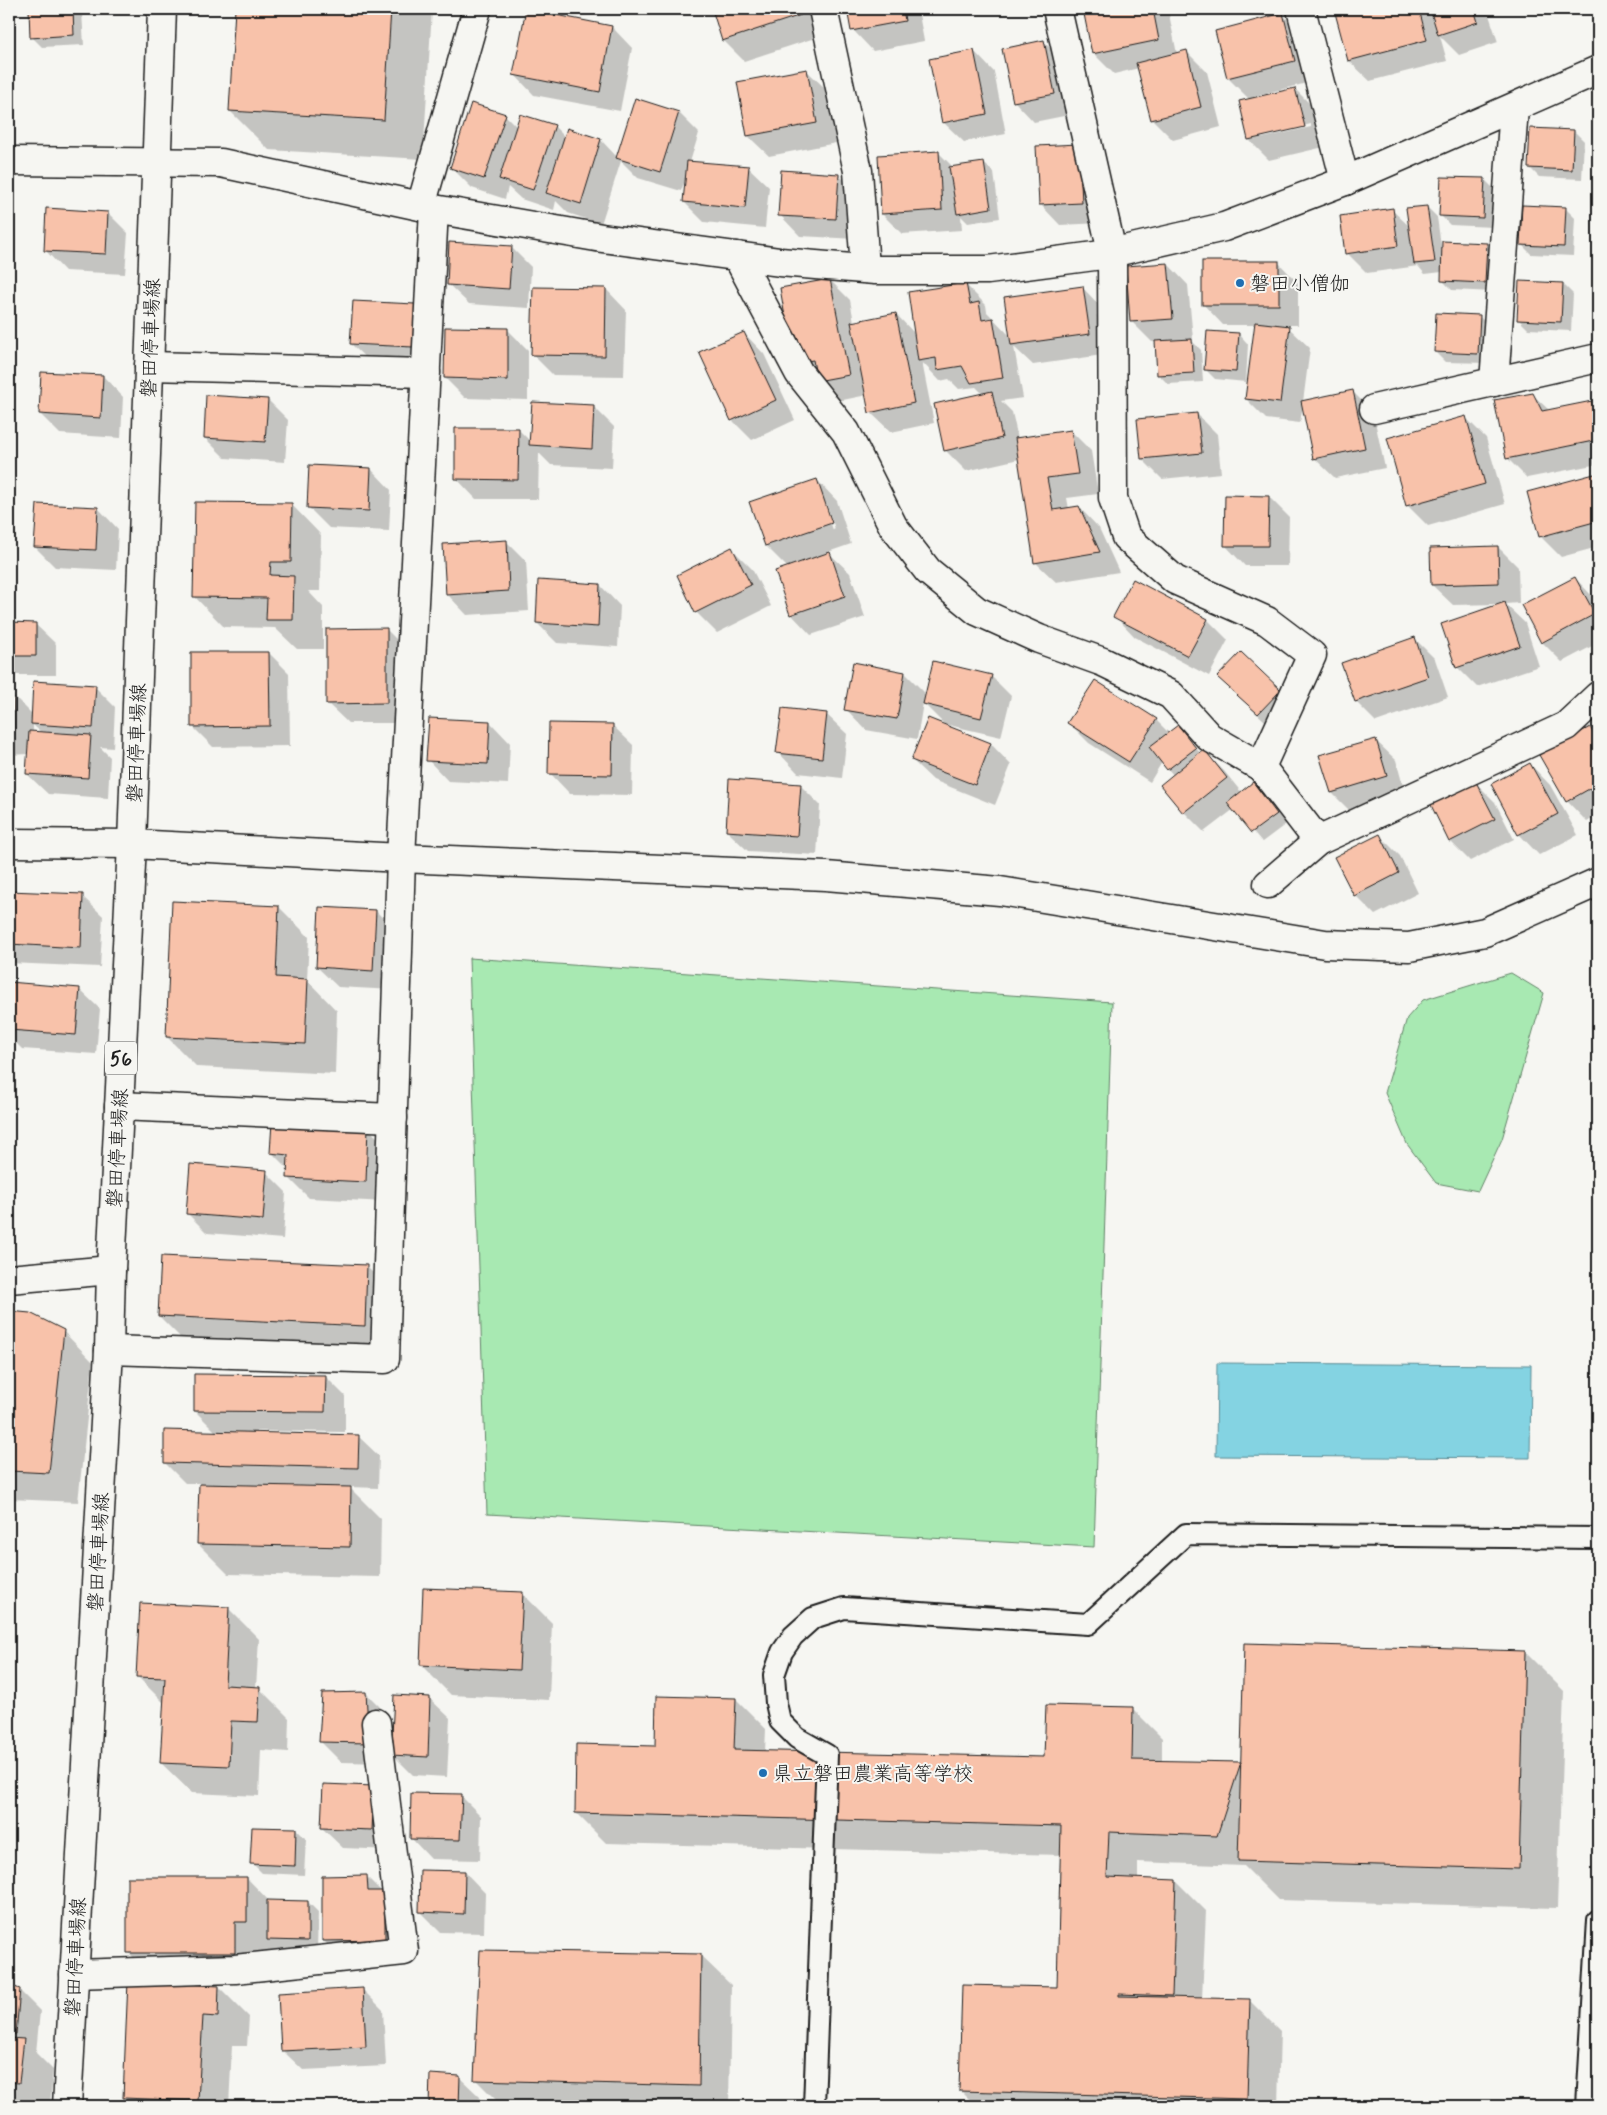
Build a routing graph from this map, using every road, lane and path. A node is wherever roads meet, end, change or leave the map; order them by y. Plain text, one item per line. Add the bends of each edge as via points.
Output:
1 (162, 9) edge
2 (478, 9) edge
3 (823, 9) edge
4 (1057, 9) edge
5 (1301, 9) edge
6 (1598, 70) edge
7 (1514, 108) junction
8 (9, 161) edge
9 (156, 162) junction
10 (1346, 181) junction
11 (428, 207) junction
12 (1112, 252) junction
13 (737, 256) junction
14 (865, 268) junction
15 (1598, 358) edge
16 (149, 366) junction
17 (426, 373) junction
18 (1494, 382) junction
19 (1374, 409) dead end
20 (1598, 696) edge
21 (1261, 767) junction
22 (1318, 841) junction
23 (9, 843) edge
24 (132, 844) junction
25 (401, 858) junction
26 (1598, 882) edge
27 (1268, 884) dead end
28 (119, 1106) junction
29 (393, 1118) junction
30 (111, 1270) junction
31 (9, 1279) edge
32 (109, 1350) junction
33 (1598, 1538) edge
34 (376, 1723) dead end
35 (1598, 1920) edge
36 (74, 1974) junction
37 (67, 2106) edge
38 (814, 2106) edge
39 (1587, 2106) edge

1 - 9 street, 磐田停車場線 / 56
2 - 11 street
3 - 14 street via 858,171
4 - 12 street
5 - 10 street
6 - 7 street
7 - 10 street
7 - 18 street
8 - 9 street
9 - 11 street via 222,162
9 - 16 street, 磐田停車場線 / 56
10 - 12 street via 1224,227
11 - 13 street via 602,238
11 - 17 street
12 - 14 street via 988,270
12 - 21 street via 1113,498 1126,537 1175,580 1267,621 1312,655
13 - 14 street
13 - 21 street via 799,373 846,432 893,526 928,571 977,611 1039,640 1103,662 1171,695 1209,737
15 - 18 street
16 - 17 street
16 - 24 street, 磐田停車場線 / 56
17 - 25 street
18 - 19 street
20 - 22 street via 1566,726
21 - 22 street
22 - 27 street
23 - 24 street
24 - 25 street
24 - 28 street, 磐田停車場線 / 56
25 - 26 street via 826,876 980,889 1326,944 1409,947 1485,932
25 - 29 street
28 - 29 street
28 - 30 street, 磐田停車場線 / 56
29 - 32 street via 385,1358
30 - 31 street
30 - 32 street, 磐田停車場線 / 56
32 - 36 street, 磐田停車場線 / 56
33 - 38 lane via 1186,1534 1088,1624 844,1608 813,1618 793,1636 782,1652 774,1675 780,1721 797,1738 828,1755
34 - 36 street via 404,1951 235,1969
35 - 39 lane
36 - 37 street, 磐田停車場線 / 56

